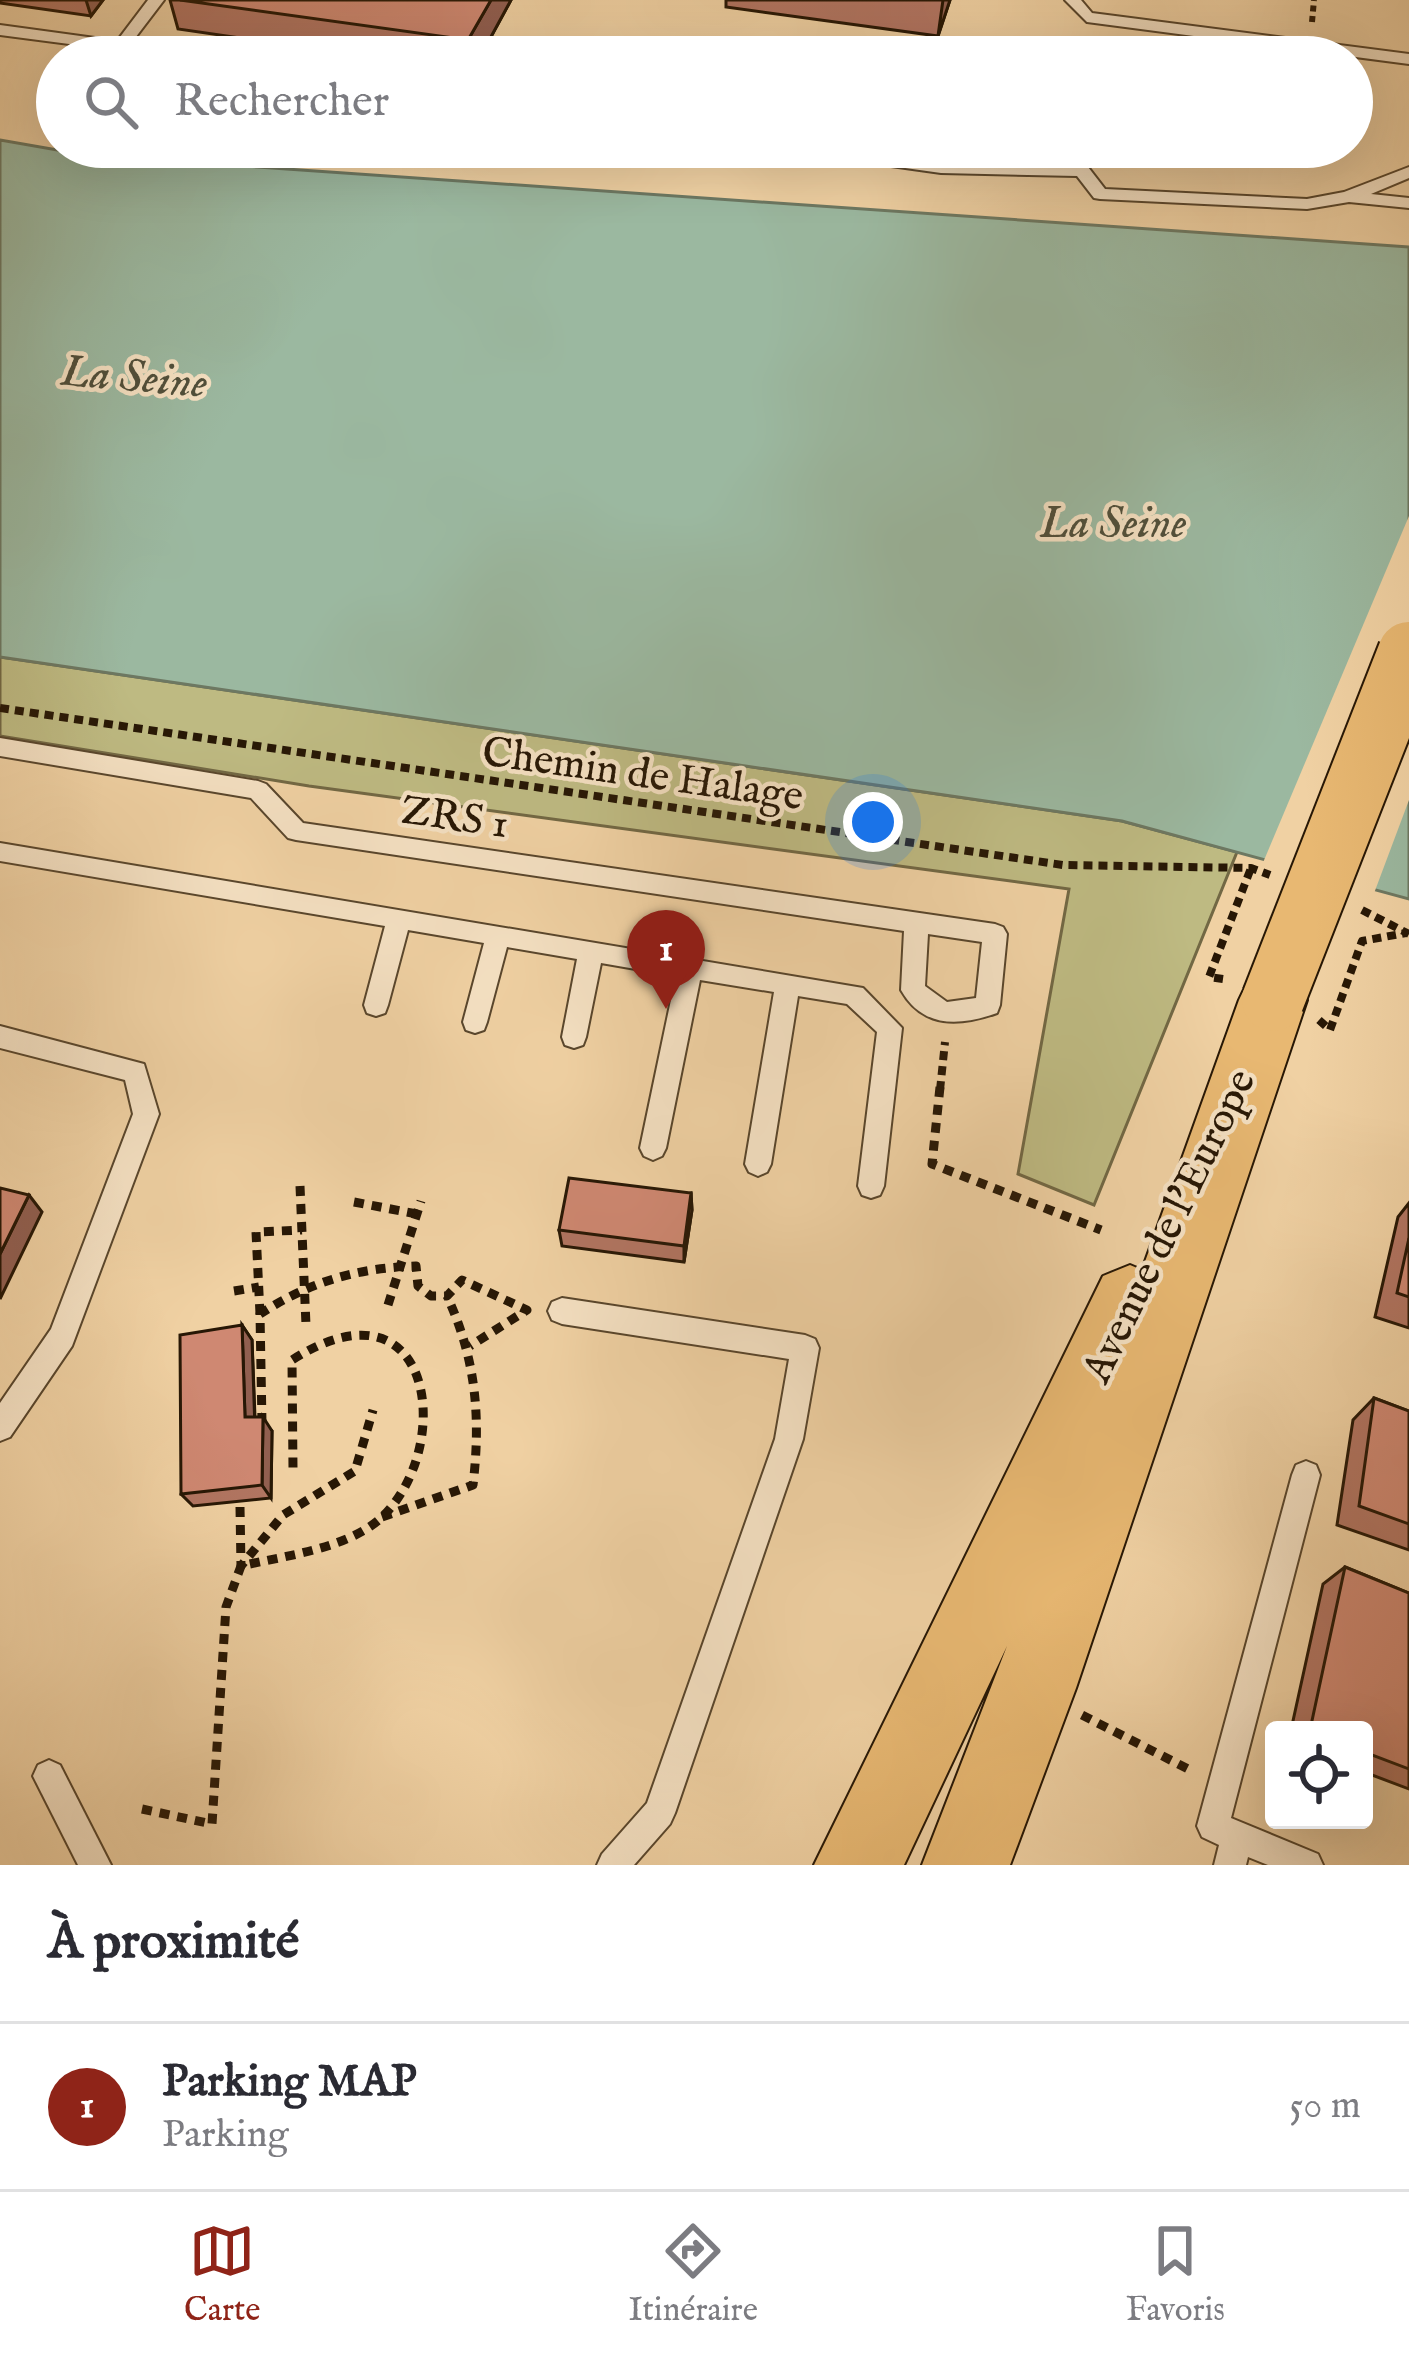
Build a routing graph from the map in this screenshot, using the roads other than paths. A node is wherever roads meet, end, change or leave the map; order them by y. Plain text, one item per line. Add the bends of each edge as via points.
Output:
1 (156, 0) edge
2 (1073, 0) edge
3 (0, 30) edge
4 (49, 36) edge
5 (129, 36) edge
6 (1237, 36) edge
7 (1373, 54) edge
8 (1409, 59) edge
9 (941, 168) edge
10 (1409, 172) edge
11 (1348, 196) junction
12 (1409, 203) edge
13 (1409, 653) edge
14 (0, 747) edge
15 (0, 852) edge
16 (399, 919) junction
17 (916, 923) dead end
18 (498, 935) junction
19 (591, 951) junction
20 (690, 967) junction
21 (788, 983) junction
22 (376, 1005) dead end
23 (1270, 1013) junction
24 (475, 1022) dead end
25 (0, 1037) edge
26 (574, 1037) dead end
27 (653, 1148) dead end
28 (758, 1164) dead end
29 (871, 1186) dead end
30 (562, 1311) dead end
31 (0, 1427) edge
32 (1306, 1475) dead end
33 (50, 1776) dead end
34 (1233, 1851) edge
35 (95, 1865) edge
36 (613, 1865) edge
37 (858, 1865) edge
38 (966, 1865) edge
39 (1307, 1865) edge

1 - 5 lane
2 - 6 lane via 1087,16
3 - 4 lane
7 - 8 lane
9 - 11 lane via 1082,171 1100,194 1307,204
10 - 11 lane
11 - 12 lane
13 - 23 main road, bridge
14 - 17 lane, ZRS 1 via 258,790 296,831
15 - 16 lane
16 - 18 lane
16 - 22 lane
18 - 19 lane
18 - 24 lane
19 - 20 lane
19 - 26 lane
20 - 21 lane
20 - 27 lane
21 - 28 lane
21 - 29 lane via 854,994 890,1028
23 - 37 main road, Avenue de l'Europe
23 - 38 main road, Avenue de l'Europe
25 - 31 lane via 135,1072 146,1114 62,1337
30 - 36 lane via 805,1348 790,1439 659,1814
32 - 34 lane via 1220,1784 1213,1826
33 - 35 lane
34 - 39 lane

